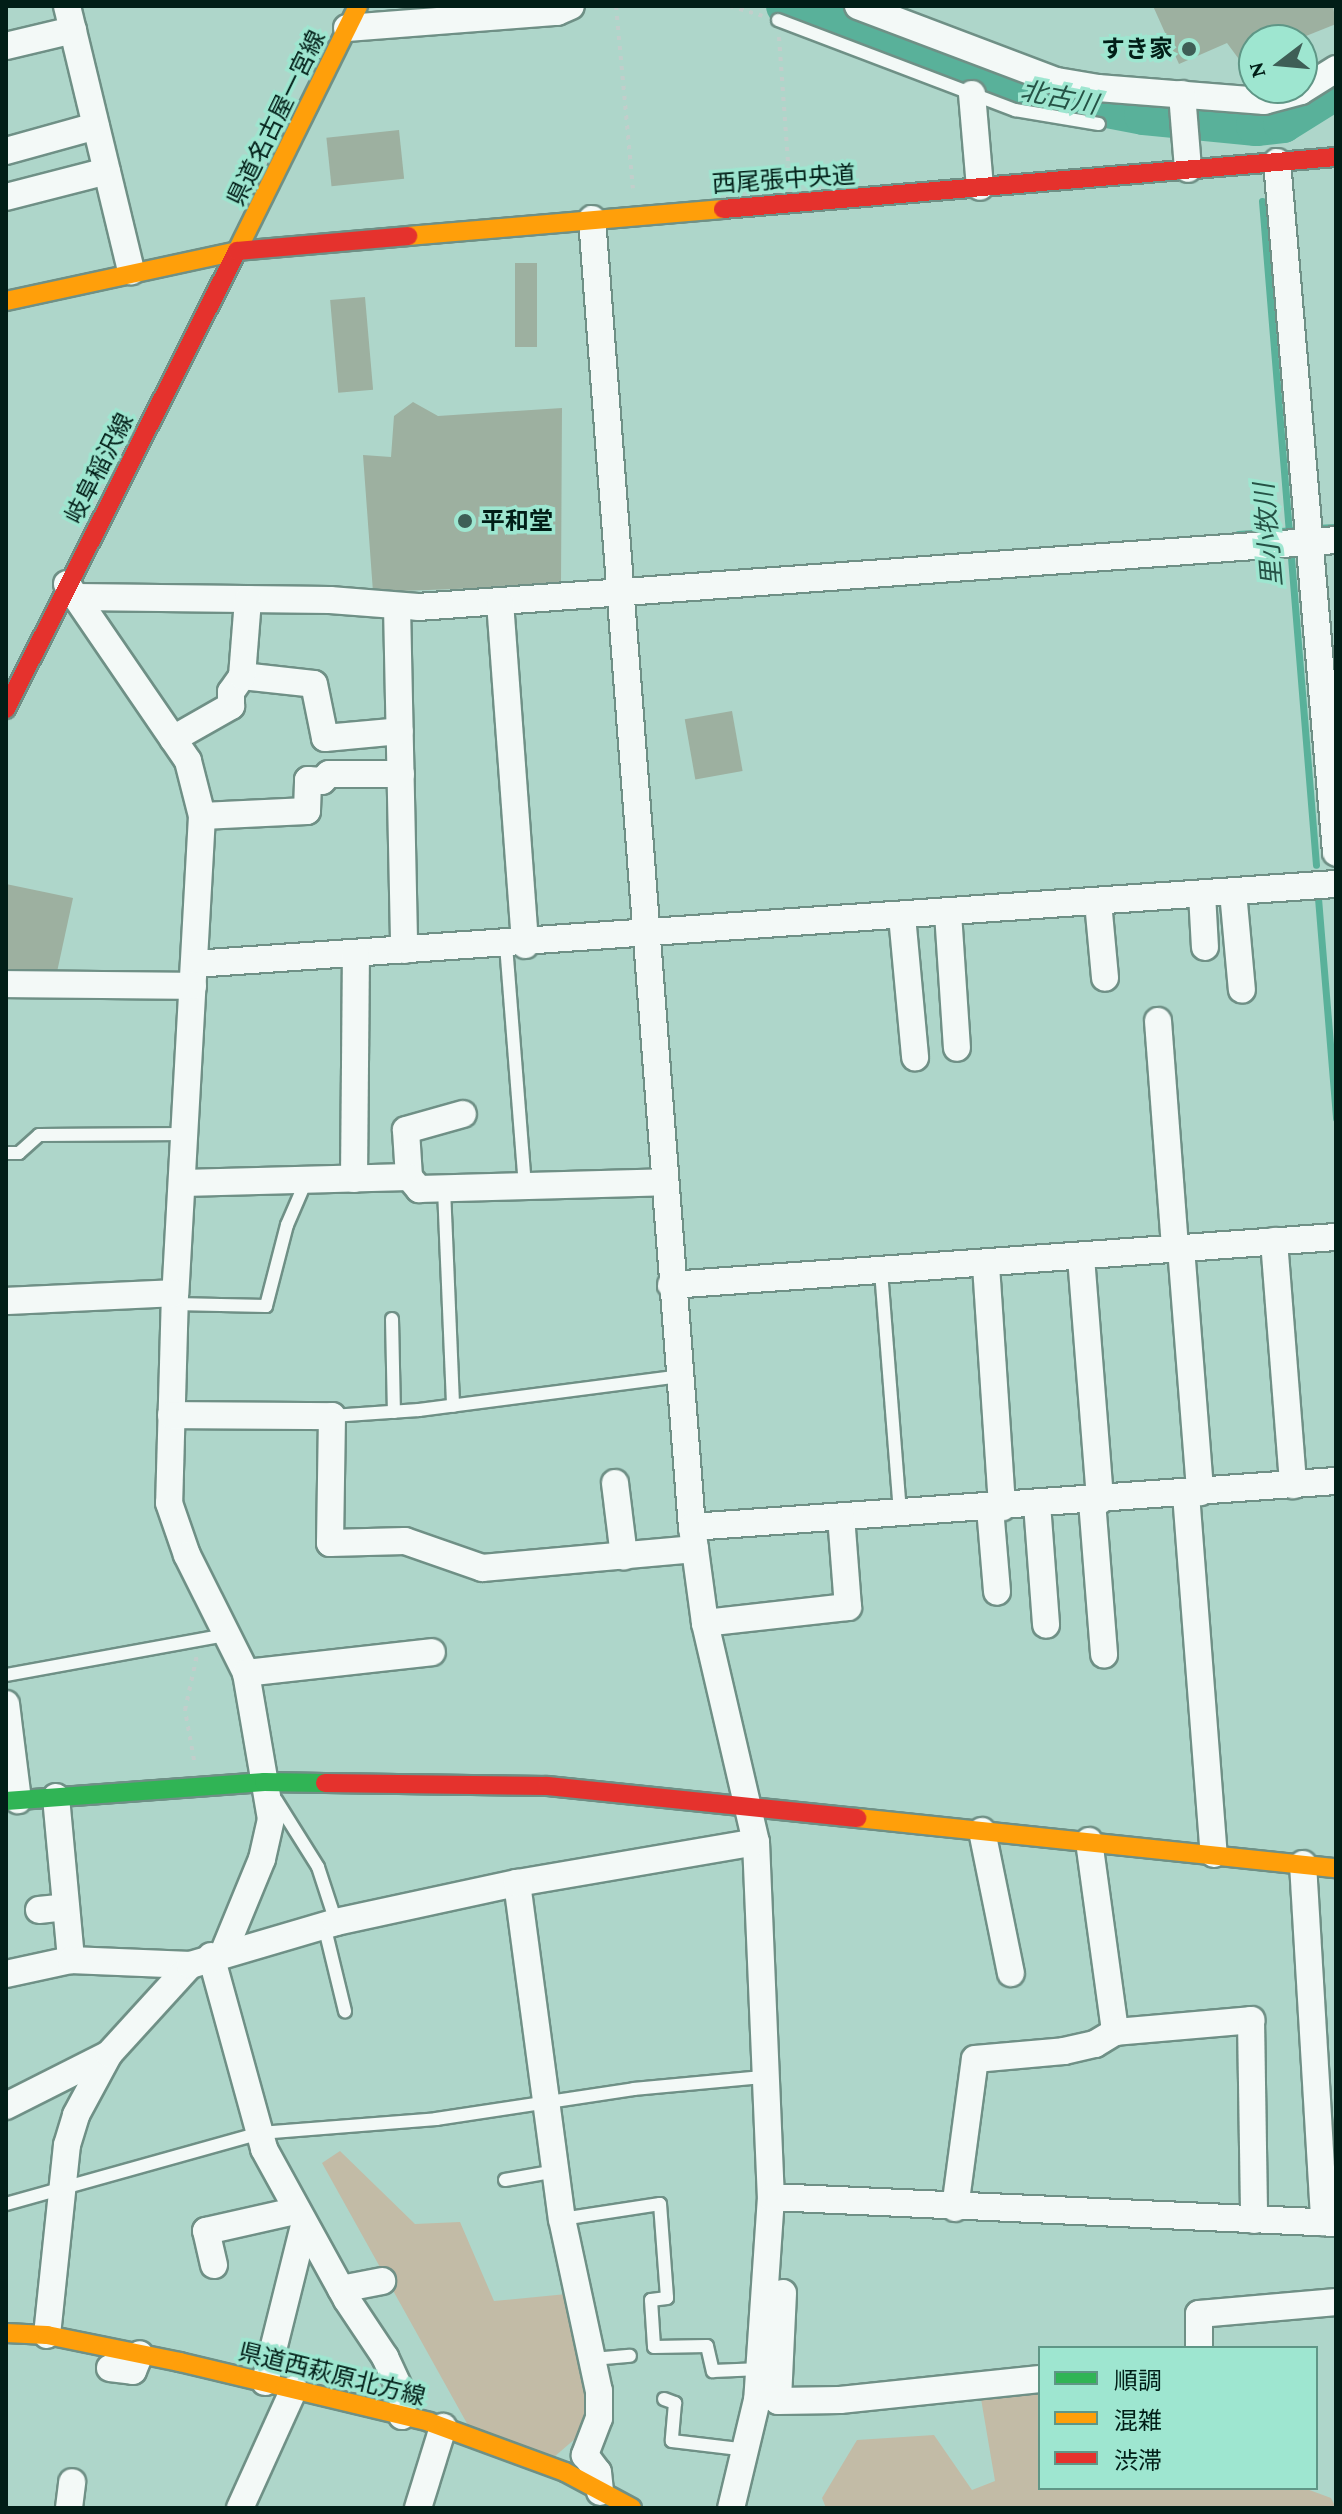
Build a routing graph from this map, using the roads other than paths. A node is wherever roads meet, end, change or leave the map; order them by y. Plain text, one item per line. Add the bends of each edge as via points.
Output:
1 (571, 6) edge
2 (858, 6) edge
3 (511, 10) edge
4 (353, 17) edge
5 (70, 18) edge
6 (778, 20) road end
7 (6, 46) edge
8 (1336, 69) edge
9 (972, 94) junction
10 (1182, 99) junction
11 (1099, 124) dead end
12 (96, 126) junction
13 (6, 151) edge
14 (1187, 156) junction
15 (1336, 157) edge
16 (1277, 162) junction
17 (107, 171) junction
18 (980, 187) junction
19 (6, 197) edge
20 (592, 219) junction
21 (237, 251) junction
22 (131, 271) junction
23 (6, 301) edge
24 (1307, 542) edge
25 (71, 590) junction
26 (621, 593) junction
27 (248, 599) junction
28 (500, 602) junction
29 (397, 606) junction
30 (242, 676) junction
31 (6, 709) edge
32 (400, 731) junction
33 (173, 739) junction
34 (401, 774) junction
35 (202, 816) junction
36 (1336, 852) edge
37 (1336, 884) edge
38 (1233, 892) junction
39 (1202, 894) junction
40 (1098, 902) junction
41 (948, 913) junction
42 (902, 916) junction
43 (647, 936) junction
44 (516, 945) junction
45 (1205, 947) dead end
46 (404, 950) junction
47 (356, 953) junction
48 (193, 975) junction
49 (1105, 978) dead end
50 (6, 984) edge
51 (1242, 990) dead end
52 (1158, 1021) dead end
53 (957, 1048) dead end
54 (915, 1057) dead end
55 (463, 1114) dead end
56 (185, 1134) junction
57 (6, 1153) edge
58 (409, 1177) junction
59 (354, 1179) junction
60 (306, 1181) junction
61 (665, 1182) junction
62 (183, 1183) junction
63 (525, 1187) junction
64 (444, 1189) junction
65 (1336, 1237) edge
66 (1274, 1241) junction
67 (1178, 1248) junction
68 (1081, 1257) junction
69 (986, 1265) junction
70 (881, 1271) junction
71 (671, 1285) junction
72 (175, 1298) junction
73 (6, 1301) edge
74 (392, 1319) dead end
75 (680, 1376) junction
76 (453, 1406) junction
77 (394, 1412) junction
78 (171, 1415) junction
79 (332, 1416) junction
80 (1336, 1481) edge
81 (615, 1483) dead end
82 (1293, 1485) junction
83 (1193, 1493) junction
84 (1096, 1500) junction
85 (1037, 1504) junction
86 (996, 1508) junction
87 (900, 1514) junction
88 (841, 1517) junction
89 (694, 1538) junction
90 (624, 1556) junction
91 (997, 1592) dead end
92 (705, 1623) junction
93 (1046, 1625) dead end
94 (230, 1635) junction
95 (432, 1652) dead end
96 (1104, 1655) dead end
97 (246, 1673) junction
98 (6, 1675) edge
99 (6, 1704) edge
100 (264, 1782) junction
101 (56, 1797) junction
102 (12, 1800) edge
103 (749, 1806) junction
104 (982, 1831) junction
105 (1089, 1841) junction
106 (756, 1842) junction
107 (1214, 1854) junction
108 (1303, 1864) junction
109 (1336, 1868) edge
110 (517, 1883) junction
111 (66, 1907) junction
112 (39, 1910) dead end
113 (330, 1923) junction
114 (208, 1957) junction
115 (71, 1960) junction
116 (1011, 1973) dead end
117 (6, 1974) edge
118 (345, 2011) dead end
119 (1115, 2032) junction
120 (109, 2054) junction
121 (764, 2077) junction
122 (546, 2104) junction
123 (6, 2106) edge
124 (260, 2133) junction
125 (556, 2171) junction
126 (505, 2180) dead end
127 (63, 2190) junction
128 (771, 2197) junction
129 (6, 2204) edge
130 (955, 2208) junction
131 (300, 2218) junction
132 (562, 2219) junction
133 (1254, 2220) junction
134 (1330, 2222) edge
135 (766, 2262) junction
136 (214, 2265) dead end
137 (382, 2281) dead end
138 (341, 2289) junction
139 (1336, 2302) edge
140 (6, 2335) edge
141 (47, 2335) junction
142 (1199, 2346) edge
143 (140, 2354) junction
144 (630, 2356) dead end
145 (593, 2359) junction
146 (110, 2368) dead end
147 (761, 2369) junction
148 (1038, 2379) edge
149 (265, 2382) junction
150 (294, 2389) junction
151 (664, 2399) dead end
152 (402, 2416) junction
153 (443, 2427) junction
154 (747, 2450) junction
155 (585, 2455) junction
156 (546, 2464) junction
157 (72, 2482) dead end
158 (600, 2492) junction
159 (69, 2508) edge
160 (240, 2508) edge
161 (418, 2508) edge
162 (632, 2508) edge
163 (731, 2508) edge

1 - 3 street
2 - 10 street via 1057,81
3 - 4 street
4 - 21 main road, 県道名古屋一宮線
5 - 7 street
5 - 12 street
6 - 9 lane
8 - 10 street via 1301,91 1264,101
9 - 11 lane via 1015,110
9 - 18 street
10 - 14 street
12 - 13 street
12 - 17 street
14 - 16 main road, 西尾張中央道
14 - 18 main road, 西尾張中央道
15 - 16 main road, 西尾張中央道
16 - 24 street
17 - 19 street
17 - 22 street
18 - 20 main road, 西尾張中央道
20 - 21 main road, 西尾張中央道
20 - 26 street
21 - 22 main road, 西尾張中央道
21 - 25 main road, 岐阜稲沢線
22 - 23 main road, 西尾張中央道
24 - 26 street
24 - 36 street
25 - 27 street
25 - 31 main road, 岐阜稲沢線
25 - 33 street
26 - 28 street
26 - 43 street
27 - 29 street
27 - 30 street
28 - 29 street
28 - 44 street
29 - 32 street
30 - 32 street via 314,684 325,738
30 - 33 street via 231,692 231,706
32 - 34 street
33 - 35 street via 188,761
34 - 35 street via 329,774 322,781 308,780 307,811
34 - 46 street
35 - 48 street
37 - 38 street
38 - 39 street
38 - 51 street
39 - 40 street
39 - 45 street
40 - 41 street
40 - 49 street
41 - 42 street
41 - 53 street
42 - 43 street
42 - 54 street
43 - 44 street
43 - 61 street
44 - 46 street
44 - 63 lane
46 - 47 street
47 - 48 street
47 - 59 street
48 - 50 street
48 - 56 street
52 - 67 street
55 - 58 street via 406,1130
56 - 57 lane via 39,1135 19,1153
56 - 62 street
58 - 59 street
58 - 64 street via 419,1189
59 - 60 street
60 - 62 street
60 - 72 lane via 287,1225 266,1306
61 - 63 street
61 - 71 street
62 - 72 street
63 - 64 street
64 - 76 lane
65 - 66 street
66 - 67 street
66 - 82 street
67 - 68 street
67 - 83 street
68 - 69 street
68 - 84 street
69 - 70 street
69 - 86 street
70 - 71 street
70 - 87 lane
71 - 75 street
72 - 73 street
72 - 78 street
74 - 77 lane
75 - 76 lane
75 - 89 street
76 - 77 lane
77 - 79 lane
78 - 79 street
78 - 94 street via 169,1503 187,1555
79 - 90 street via 330,1543 405,1541 482,1568
80 - 82 street
81 - 90 street
82 - 83 street
83 - 84 street
83 - 107 street
84 - 85 street
84 - 96 street
85 - 86 street
85 - 93 street
86 - 87 street
86 - 91 street
87 - 88 street
88 - 89 street
88 - 92 street via 848,1607
89 - 90 street
89 - 92 street
92 - 103 street
94 - 97 street
94 - 98 lane
95 - 97 street
97 - 100 street
99 - 102 street
100 - 101 main road
100 - 103 main road via 547,1786
100 - 113 lane via 318,1867
100 - 114 street via 271,1819 262,1859
101 - 102 main road
101 - 111 street
103 - 104 main road
103 - 106 street
104 - 105 main road
104 - 116 street
105 - 107 main road
105 - 119 street
106 - 110 street
106 - 121 street
107 - 108 main road
108 - 109 main road
108 - 134 street
110 - 113 street
110 - 122 street
111 - 112 street
111 - 115 street
113 - 114 street
113 - 118 lane
114 - 115 street
114 - 120 street
114 - 124 street
115 - 117 street
119 - 130 street via 1095,2044 1064,2051 975,2059
119 - 133 street via 1251,2020
120 - 123 street
120 - 127 street via 76,2115
121 - 122 lane via 698,2081
121 - 128 street
122 - 124 lane
122 - 125 street
124 - 127 lane
124 - 131 street
125 - 126 lane
125 - 132 street
127 - 129 lane
127 - 141 street
128 - 130 street
128 - 135 street
130 - 133 street
131 - 136 street via 206,2231
131 - 138 street
131 - 149 street
132 - 145 street
132 - 147 lane via 660,2204 667,2298 651,2300 654,2347 707,2346 713,2371
133 - 134 street
135 - 147 street
135 - 148 street via 783,2293 778,2401 840,2400
137 - 138 street
138 - 152 street via 385,2357 403,2396
139 - 142 street via 1199,2314
140 - 141 main road, 県道西萩原北方線
141 - 143 main road, 県道西萩原北方線
143 - 146 street via 133,2371
143 - 149 main road, 県道西萩原北方線
144 - 145 lane
145 - 155 street via 599,2418
147 - 154 street
149 - 150 main road, 県道西萩原北方線
150 - 152 main road, 県道西萩原北方線
150 - 160 street
151 - 154 lane via 675,2403 672,2441
152 - 153 main road, 県道西萩原北方線
153 - 156 main road, 県道西萩原北方線
153 - 161 street
154 - 163 street
155 - 156 street
155 - 158 street via 598,2472
156 - 158 main road, 県道西萩原北方線
157 - 159 street
158 - 162 main road, 県道西萩原北方線

